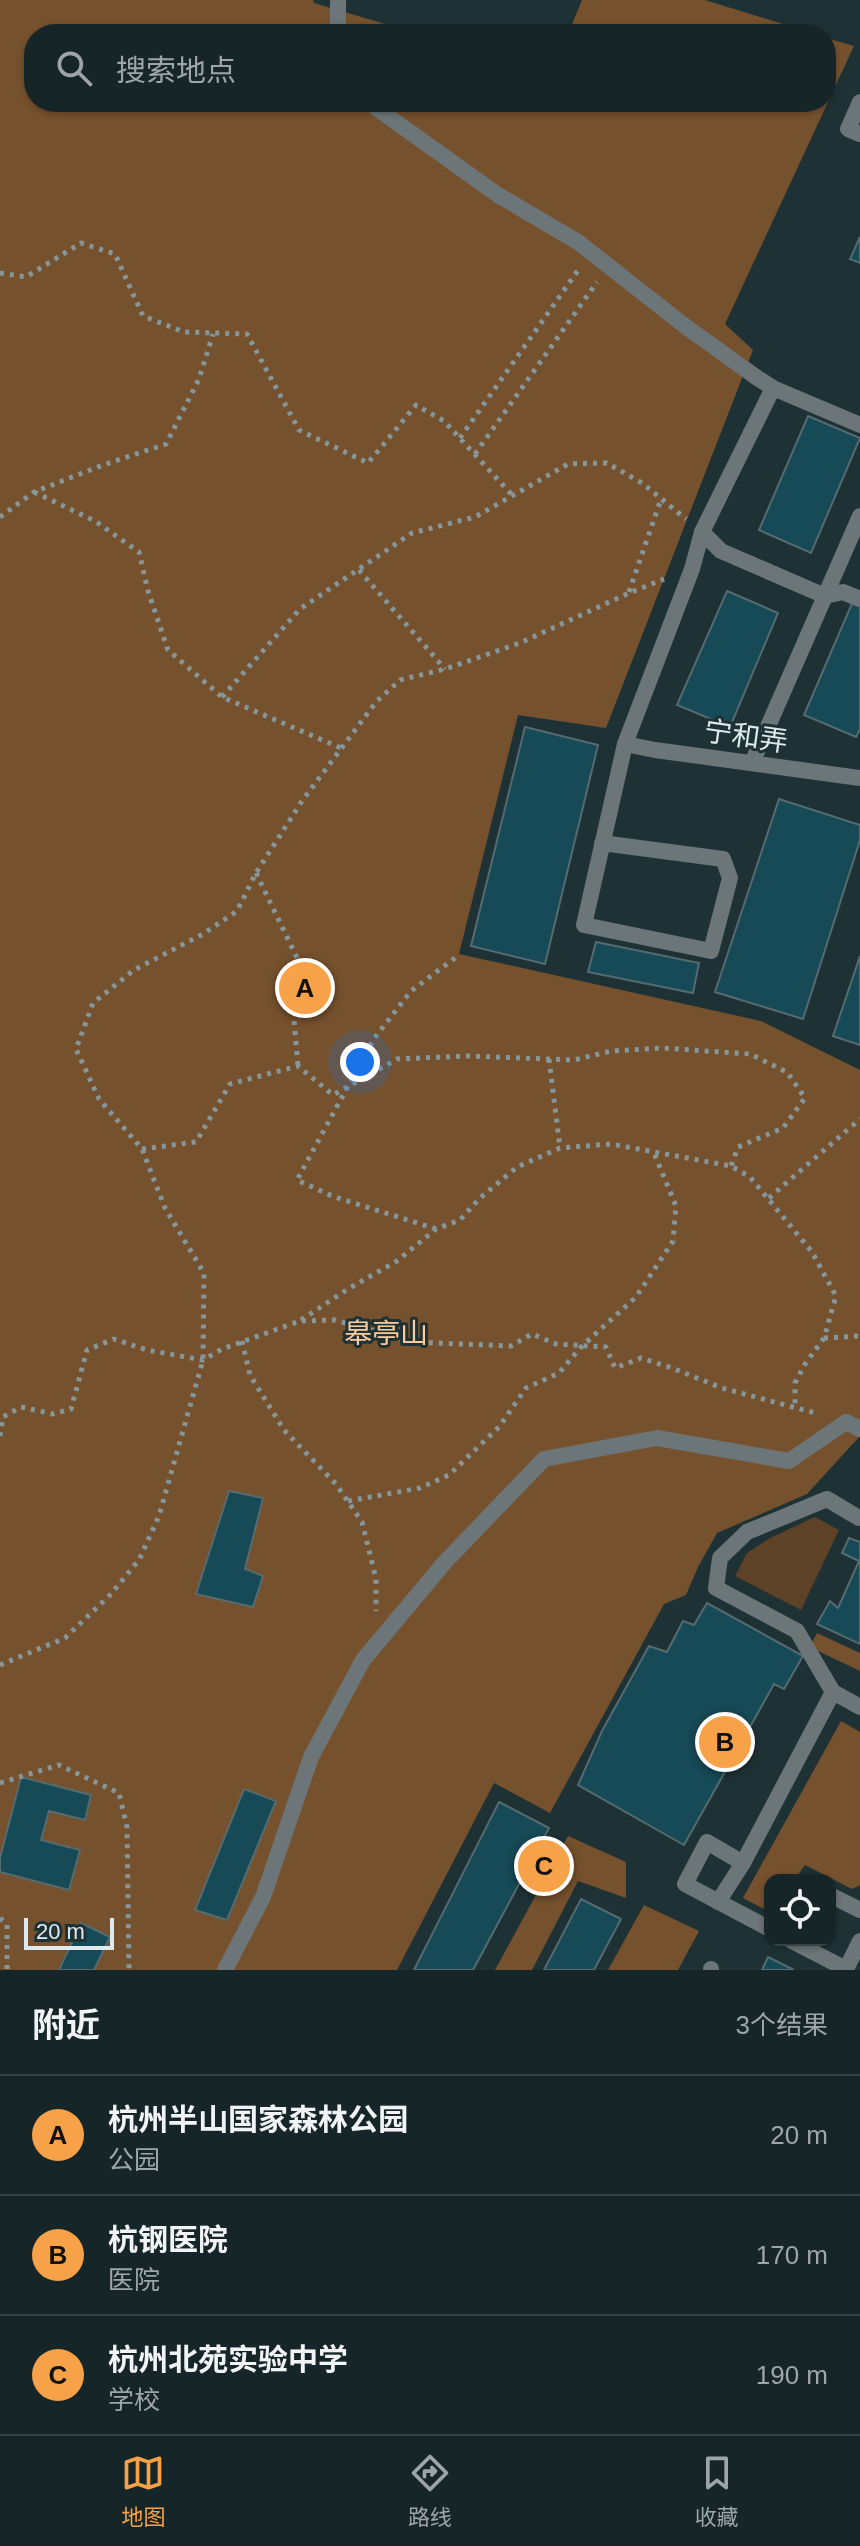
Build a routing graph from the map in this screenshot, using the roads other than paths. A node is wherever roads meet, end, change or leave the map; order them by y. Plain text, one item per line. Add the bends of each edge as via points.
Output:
1 (338, 0) edge
2 (338, 24) edge
3 (860, 102) edge
4 (382, 112) edge
5 (860, 134) edge
6 (773, 388) junction
7 (860, 425) edge
8 (860, 516) edge
9 (702, 532) junction
10 (825, 596) junction
11 (860, 599) edge
12 (625, 744) junction
13 (752, 763) junction
14 (860, 778) edge
15 (602, 843) junction
16 (853, 1426) edge
17 (860, 1518) edge
18 (833, 1692) junction
19 (860, 1707) edge
20 (743, 1863) junction
21 (836, 1898) edge
22 (718, 1902) junction
23 (860, 1910) edge
24 (764, 1926) edge
25 (860, 1941) edge
26 (801, 1946) edge
27 (225, 1970) edge
28 (847, 1970) edge

1 - 2 street
3 - 5 street via 848,129
4 - 6 street via 498,195 578,242
6 - 7 street
6 - 9 street
8 - 10 street
9 - 10 street via 721,551
9 - 12 street
10 - 11 street via 843,592
10 - 13 street
12 - 13 street, 宁和弄
12 - 15 street
13 - 14 street, 宁和弄
15 - 15 street via 584,925 711,951 730,878 723,859
16 - 27 street via 789,1461 657,1438 544,1459 445,1562 363,1660 311,1757 263,1897
17 - 18 street via 827,1499 747,1532 720,1558 716,1588 797,1631
18 - 19 street
18 - 20 street
20 - 22 street
20 - 22 street via 707,1842 685,1884
21 - 23 street
22 - 24 street
25 - 28 street
26 - 28 street

